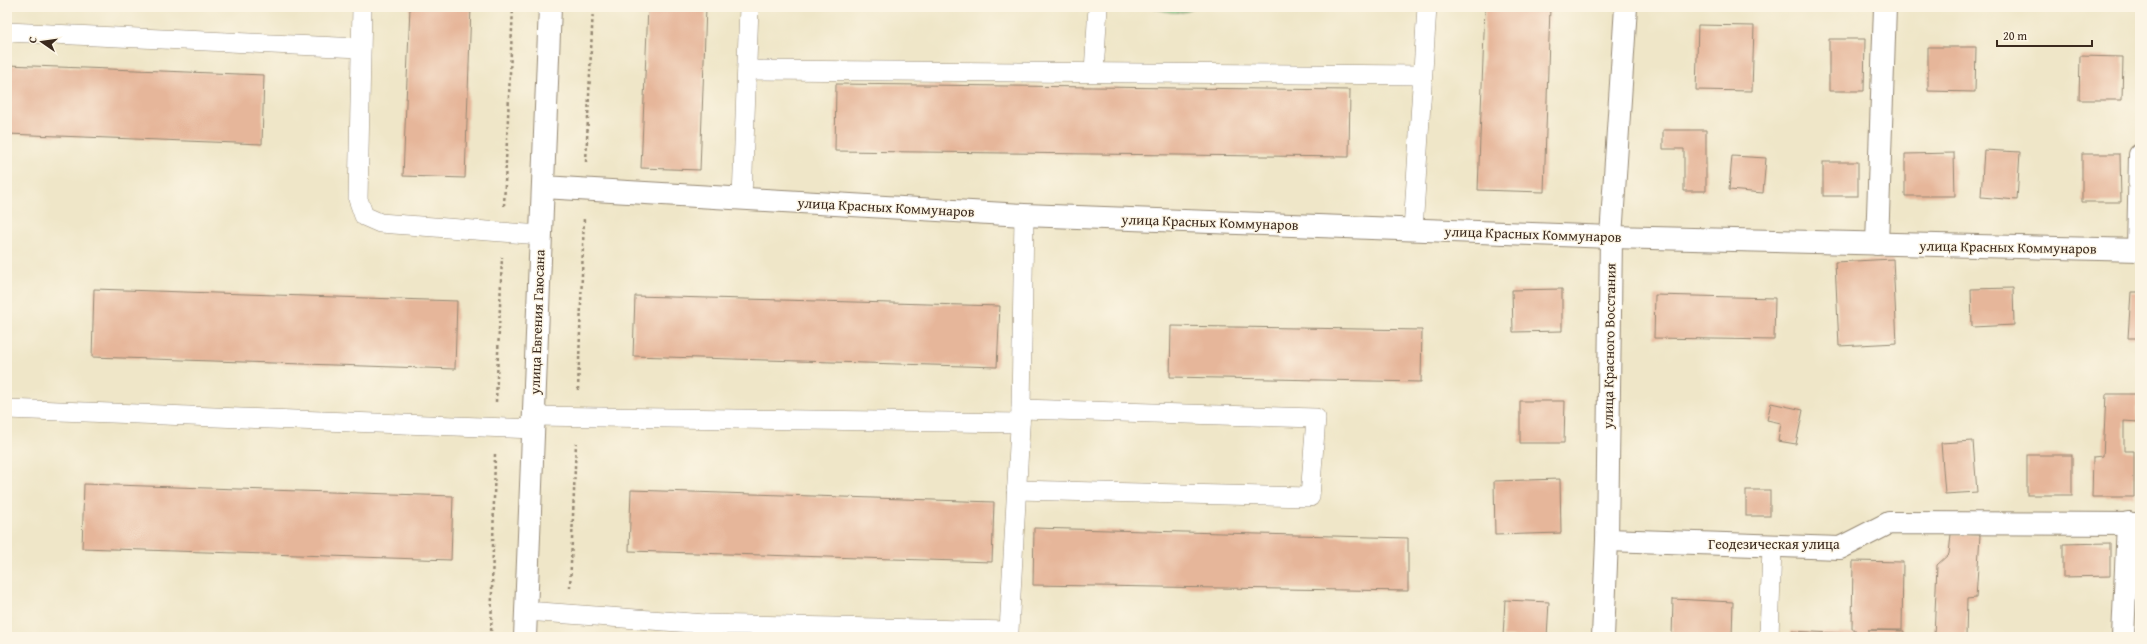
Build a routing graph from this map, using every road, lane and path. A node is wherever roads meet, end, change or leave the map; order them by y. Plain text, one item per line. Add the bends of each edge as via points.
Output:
1 (362, 7) edge
2 (513, 7) edge
3 (550, 7) edge
4 (593, 7) edge
5 (749, 7) edge
6 (1098, 7) edge
7 (1427, 7) edge
8 (1626, 7) edge
9 (1885, 7) edge
10 (7, 32) edge
11 (361, 48) junction
12 (747, 70) junction
13 (1094, 72) junction
14 (1422, 75) junction
15 (2140, 155) edge
16 (542, 187) junction
17 (585, 190) junction
18 (742, 198) junction
19 (1024, 215) junction
20 (1412, 230) junction
21 (503, 233) junction
22 (541, 235) junction
23 (1611, 237) junction
24 (1877, 244) junction
25 (2139, 250) edge
26 (7, 409) edge
27 (1021, 416) junction
28 (577, 417) junction
29 (533, 422) junction
30 (496, 428) junction
31 (1016, 490) junction
32 (2134, 523) edge
33 (1607, 540) junction
34 (1772, 546) junction
35 (526, 611) junction
36 (570, 614) junction
37 (709, 630) edge
38 (491, 637) edge
39 (525, 637) edge
40 (1603, 637) edge
41 (1769, 637) edge
42 (2123, 637) edge

1 - 11 lane
2 - 21 path
3 - 16 street, улица Евгения Гаюсана
4 - 17 path
5 - 12 lane
6 - 13 lane
7 - 14 lane
8 - 23 street, улица Красного Восстания
9 - 24 street
10 - 11 lane
11 - 21 lane via 358,199 364,216 380,223
12 - 13 lane
12 - 18 lane
13 - 14 lane
14 - 20 lane
15 - 25 street, улица Красных Коммунаров
16 - 17 street, улица Красных Коммунаров
16 - 22 street, улица Евгения Гаюсана
17 - 18 street, улица Красных Коммунаров
17 - 28 path
18 - 19 street, улица Красных Коммунаров
19 - 20 street, улица Красных Коммунаров
19 - 27 lane
20 - 23 street, улица Красных Коммунаров
21 - 22 lane
21 - 30 path
22 - 29 street, улица Евгения Гаюсана
23 - 24 street, улица Красных Коммунаров
23 - 33 street, улица Красного Восстания
24 - 25 street, улица Красных Коммунаров
26 - 30 lane
27 - 28 lane
27 - 31 lane
27 - 31 lane via 1316,418 1310,497
28 - 29 lane
28 - 36 path
29 - 30 lane
29 - 35 street, улица Евгения Гаюсана
30 - 38 path
31 - 37 lane via 1010,631
32 - 34 street, Геодезическая улица via 1889,523 1840,548
32 - 42 street, Геодезическая улица
33 - 34 street, Геодезическая улица
33 - 40 street, улица Красного Восстания
34 - 41 lane
35 - 36 lane
35 - 39 street, улица Евгения Гаюсана
36 - 37 lane

